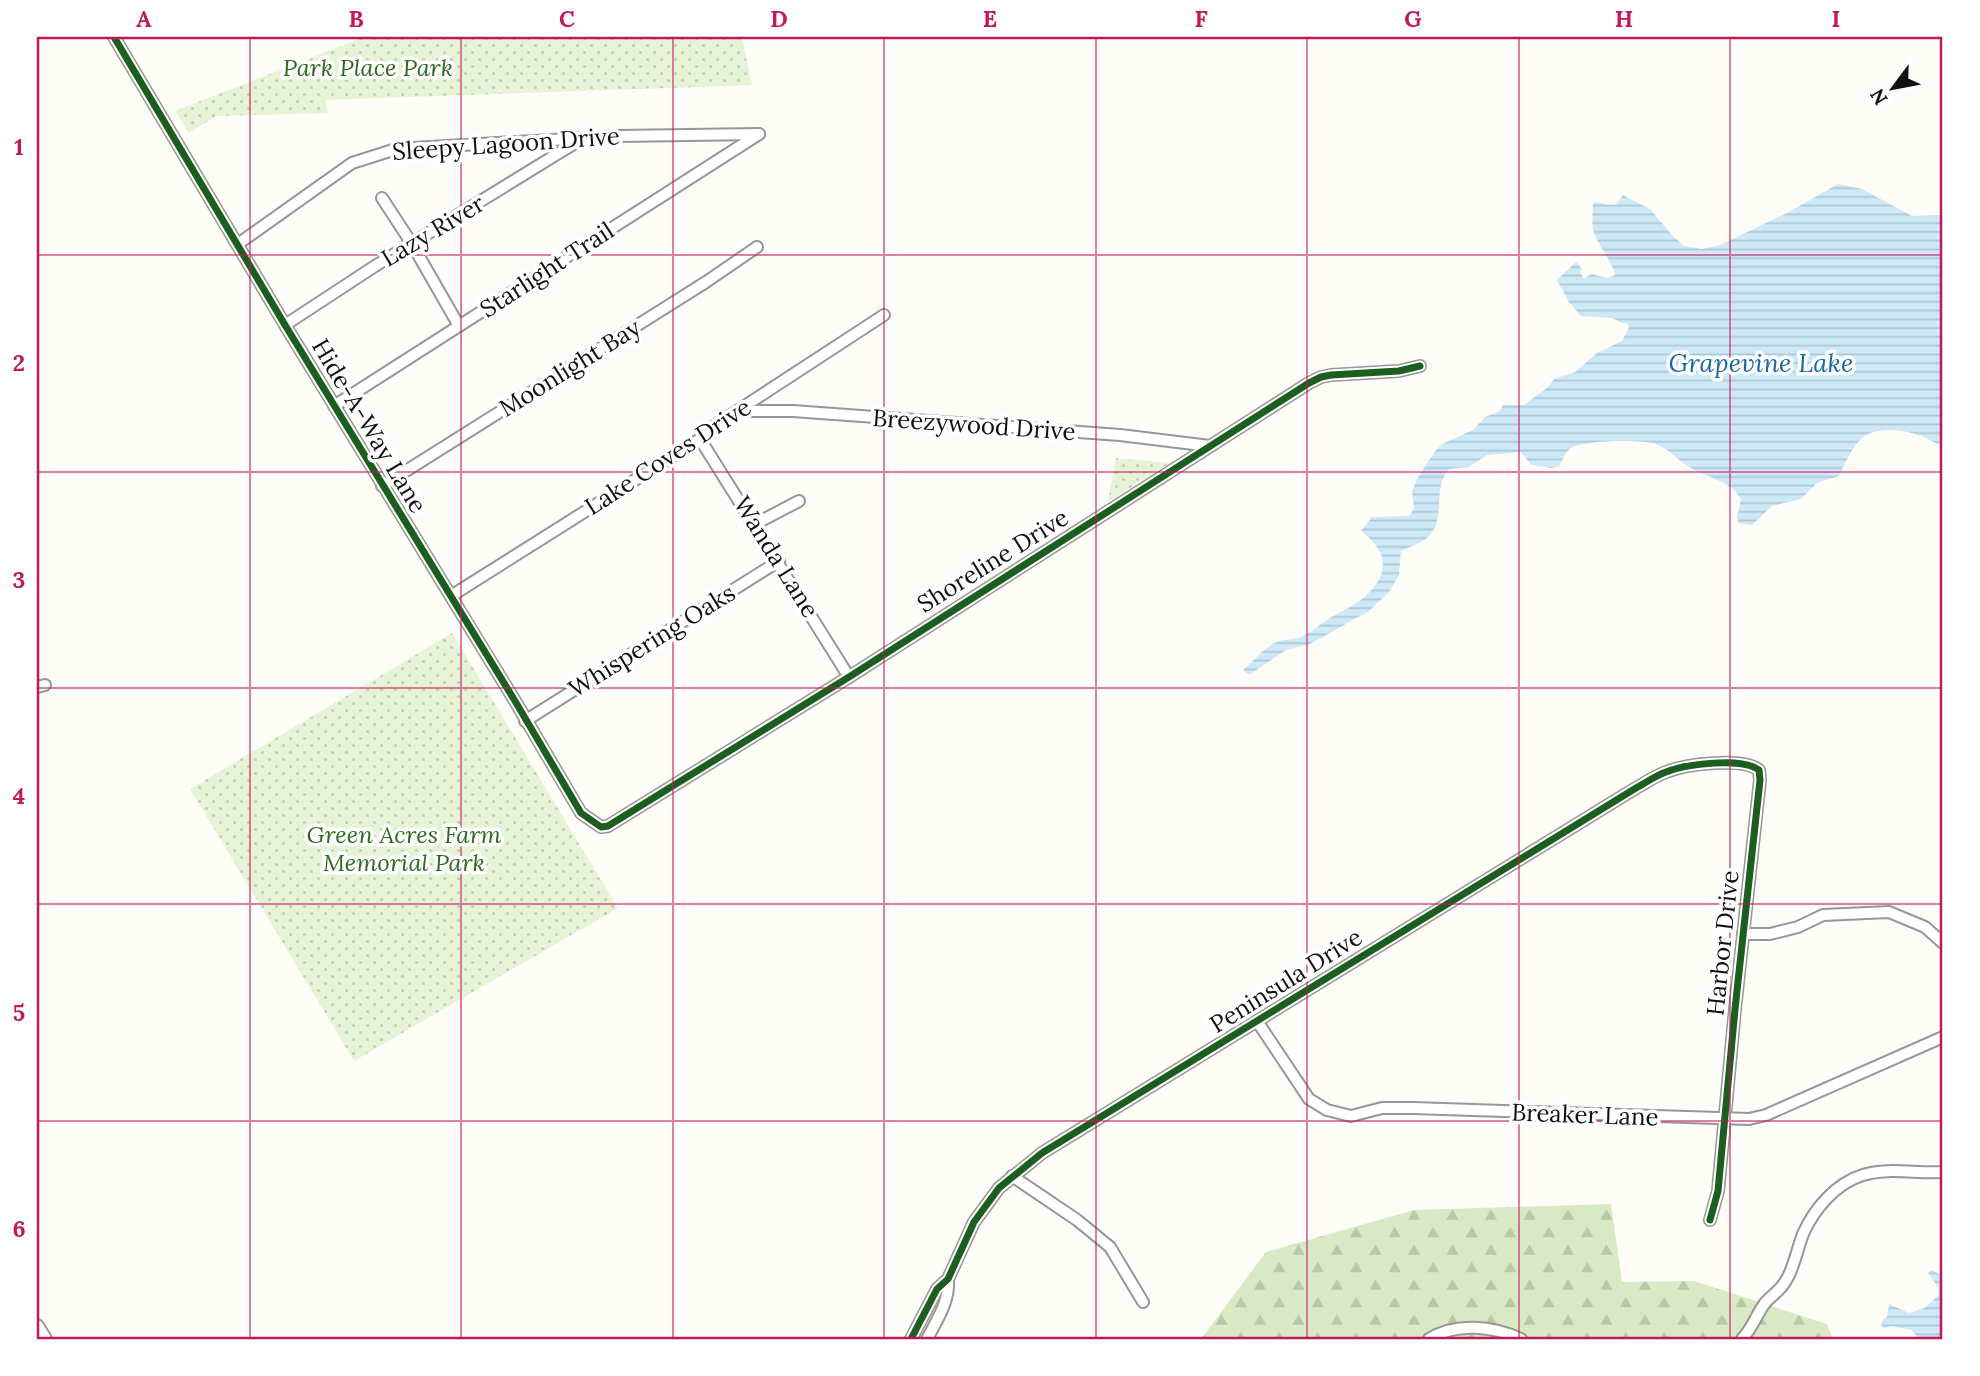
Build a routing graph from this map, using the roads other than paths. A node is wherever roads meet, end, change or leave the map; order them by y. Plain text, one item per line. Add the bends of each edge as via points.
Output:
1 (114, 37) edge
2 (759, 134) joint
3 (583, 139) junction
4 (382, 198) dead end
5 (238, 244) junction
6 (412, 244) junction
7 (757, 247) dead end
8 (884, 315) dead end
9 (285, 325) junction
10 (459, 326) junction
11 (1420, 366) dead end
12 (334, 406) junction
13 (738, 411) junction
14 (700, 439) junction
15 (1210, 446) junction
16 (382, 486) junction
17 (799, 501) dead end
18 (755, 524) junction
19 (779, 561) junction
20 (451, 596) junction
21 (849, 677) junction
22 (525, 721) junction
23 (1759, 770) joint
24 (600, 827) joint
25 (1743, 934) junction
26 (1943, 943) edge
27 (1257, 1021) junction
28 (1943, 1037) edge
29 (1726, 1119) junction
30 (1943, 1172) edge
31 (1012, 1176) junction
32 (1710, 1220) dead end
33 (948, 1279) junction
34 (1143, 1302) dead end
35 (37, 1325) edge
36 (46, 1339) edge
37 (911, 1339) edge
38 (927, 1339) edge
39 (1429, 1339) edge
40 (1521, 1339) edge
41 (1742, 1339) edge

1 - 5 street, Hide-A-Way Lane
2 - 3 street, Sleepy Lagoon Drive
2 - 10 street, Starlight Trail
3 - 5 street, Sleepy Lagoon Drive via 396,149 352,163
3 - 6 street, Lazy River
4 - 6 street
5 - 9 street, Hide-A-Way Lane
6 - 9 street, Lazy River
6 - 10 street
7 - 16 street, Moonlight Bay
8 - 13 street, Lake Coves Drive
9 - 12 street, Hide-A-Way Lane
10 - 12 street, Starlight Trail
11 - 15 street, Shoreline Drive via 1321,377
12 - 16 street, Hide-A-Way Lane
13 - 14 street, Lake Coves Drive
13 - 15 street, Breezywood Drive via 1120,435
14 - 18 street, Wanda Lane
14 - 20 street, Lake Coves Drive
15 - 21 street, Shoreline Drive
16 - 20 street, Hide-A-Way Lane
17 - 18 street
18 - 19 street, Wanda Lane
19 - 21 street, Wanda Lane
19 - 22 street, Whispering Oaks
20 - 22 street, Hide-A-Way Lane
21 - 24 street, Shoreline Drive
22 - 24 street, Hide-A-Way Lane via 582,816
23 - 25 street, Harbor Drive
23 - 27 street, Peninsula Drive via 1742,763 1666,772
25 - 26 street via 1770,934 1823,915 1889,912 1925,927
25 - 29 street, Harbor Drive
27 - 29 street, Breaker Lane via 1309,1099 1338,1114 1413,1108
27 - 31 street, Peninsula Drive
28 - 29 street, Breaker Lane via 1766,1115
29 - 32 street, Harbor Drive
30 - 41 street via 1862,1175 1830,1195 1808,1225 1779,1292
31 - 33 street, Peninsula Drive via 974,1222
31 - 34 street via 1110,1247
33 - 37 street, Peninsula Drive via 937,1289
33 - 38 street, Peninsula Drive via 945,1304
35 - 36 street
39 - 40 street via 1455,1328 1486,1329

